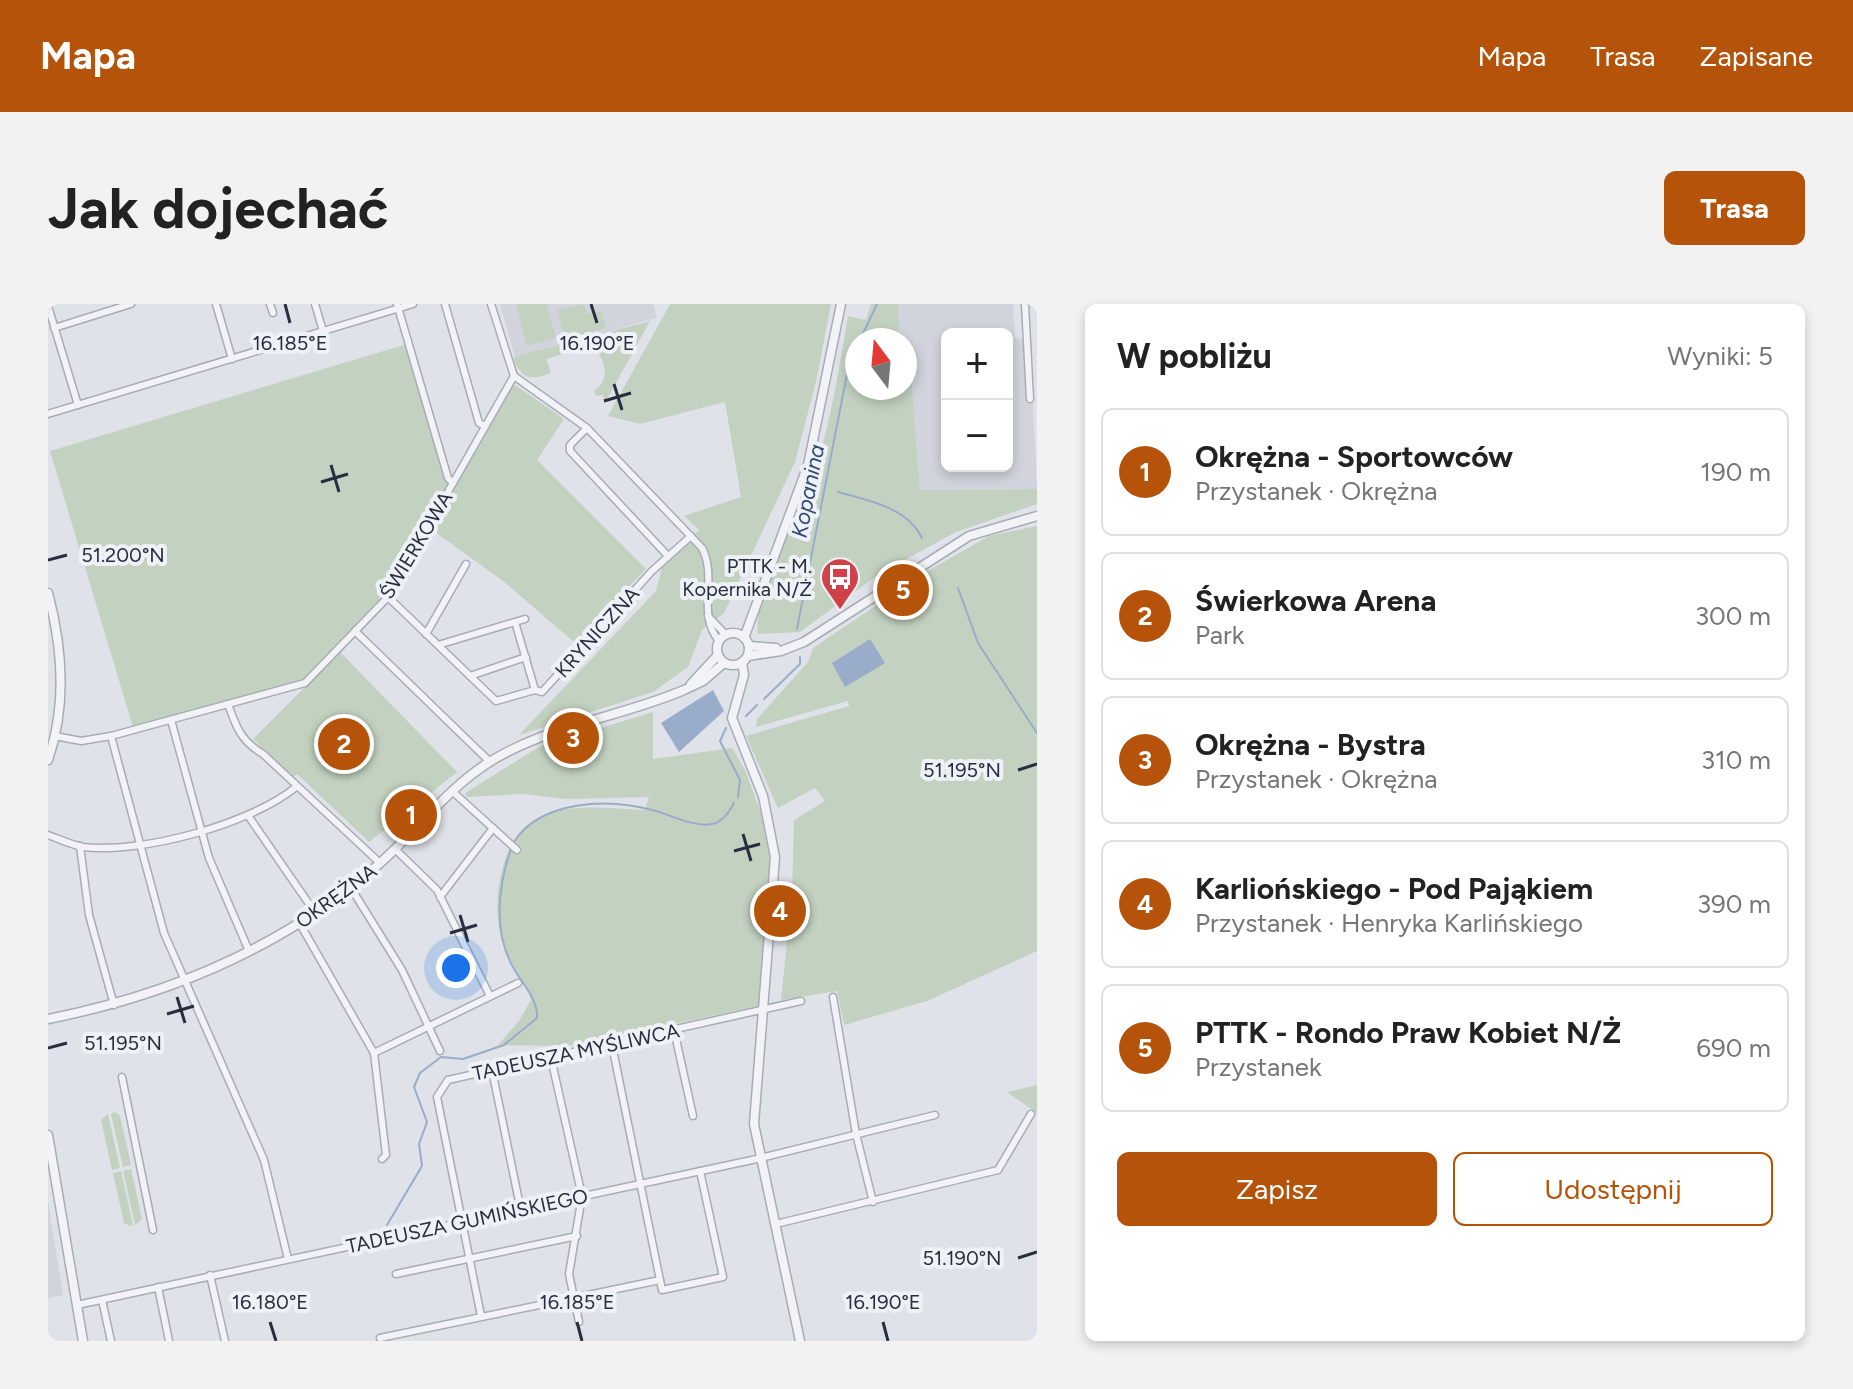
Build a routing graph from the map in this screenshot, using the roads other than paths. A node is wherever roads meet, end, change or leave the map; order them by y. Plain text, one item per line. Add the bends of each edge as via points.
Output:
1 (131, 304) edge
2 (216, 304) edge
3 (270, 304) edge
4 (315, 304) edge
5 (413, 304) edge
6 (445, 304) edge
7 (491, 304) edge
8 (841, 304) edge
9 (1025, 304) edge
10 (48, 306) edge
11 (398, 306) edge
12 (273, 313) dead end
13 (54, 328) junction
14 (323, 331) junction
15 (232, 359) junction
16 (514, 376) junction
17 (1030, 399) dead end
18 (78, 405) junction
19 (48, 414) edge
20 (485, 426) junction
21 (587, 428) junction
22 (453, 483) junction
23 (1037, 516) edge
24 (691, 536) junction
25 (668, 556) junction
26 (466, 564) dead end
27 (48, 593) edge
28 (388, 597) junction
29 (525, 619) dead end
30 (515, 622) junction
31 (355, 631) junction
32 (426, 634) junction
33 (438, 645) junction
34 (734, 649) junction
35 (526, 657) junction
36 (470, 676) junction
37 (535, 690) junction
38 (228, 704) junction
39 (171, 720) junction
40 (55, 736) junction
41 (111, 736) junction
42 (48, 760) edge
43 (490, 762) junction
44 (296, 787) junction
45 (452, 791) junction
46 (249, 817) junction
47 (493, 828) junction
48 (200, 830) junction
49 (48, 835) edge
50 (140, 844) junction
51 (80, 846) junction
52 (395, 849) junction
53 (517, 850) dead end
54 (380, 863) junction
55 (351, 888) junction
56 (440, 897) junction
57 (316, 914) junction
58 (300, 924) junction
59 (249, 951) junction
60 (183, 981) junction
61 (518, 983) dead end
62 (490, 996) junction
63 (833, 997) dead end
64 (801, 1001) dead end
65 (114, 1005) junction
66 (763, 1011) junction
67 (48, 1019) edge
68 (431, 1025) junction
69 (674, 1030) junction
70 (612, 1045) junction
71 (440, 1051) dead end
72 (374, 1053) junction
73 (551, 1058) junction
74 (492, 1070) junction
75 (122, 1077) dead end
76 (1031, 1114) dead end
77 (935, 1115) dead end
78 (693, 1116) dead end
79 (856, 1134) junction
80 (48, 1135) edge
81 (761, 1158) junction
82 (382, 1159) dead end
83 (700, 1171) junction
84 (641, 1183) junction
85 (582, 1196) junction
86 (873, 1202) junction
87 (521, 1211) junction
88 (460, 1224) junction
89 (776, 1224) junction
90 (153, 1230) dead end
91 (577, 1236) junction
92 (288, 1259) junction
93 (468, 1260) junction
94 (396, 1274) dead end
95 (210, 1275) junction
96 (660, 1280) junction
97 (158, 1287) junction
98 (573, 1297) junction
99 (102, 1300) junction
100 (77, 1305) junction
101 (481, 1316) junction
102 (579, 1322) dead end
103 (380, 1338) dead end
104 (83, 1341) edge
105 (111, 1341) edge
106 (169, 1341) edge
107 (225, 1341) edge
108 (800, 1341) edge

1 - 13 street
2 - 15 street
3 - 12 street
4 - 14 street
5 - 11 street
6 - 20 street via 479,423
7 - 16 street
8 - 34 street, OKRĘŻNA via 797,502
9 - 17 street
10 - 13 street
11 - 14 street
11 - 22 street
13 - 18 street
14 - 15 street
15 - 18 street
16 - 20 street, ŚWIERKOWA
16 - 21 street
18 - 19 street
20 - 22 street, ŚWIERKOWA
21 - 24 street
21 - 25 street via 570,451
22 - 28 street, ŚWIERKOWA
23 - 34 street via 969,536 816,637 792,646
24 - 25 street, KRYNICZNA
24 - 34 street via 705,553 708,567 708,616
25 - 37 street, KRYNICZNA via 542,692
26 - 32 street
27 - 40 street via 62,665
28 - 31 street, ŚWIERKOWA
28 - 32 street, KRYNICZNA
29 - 30 street
30 - 33 street
30 - 35 street
31 - 38 street, ŚWIERKOWA via 305,683
31 - 43 street
32 - 33 street, KRYNICZNA
33 - 36 street, KRYNICZNA
34 - 43 street, OKRĘŻNA via 703,681 684,690 553,732
34 - 66 street via 739,685 732,718 763,796 775,857
35 - 36 street
35 - 37 street
36 - 37 street, KRYNICZNA via 496,701
38 - 39 street, ŚWIERKOWA
38 - 44 street via 241,738
39 - 41 street, ŚWIERKOWA
39 - 48 street
40 - 41 street, ŚWIERKOWA via 81,741
40 - 42 street
41 - 50 street
43 - 45 street, OKRĘŻNA
44 - 46 street
44 - 54 street
45 - 47 street
45 - 52 street, OKRĘŻNA
46 - 48 street
46 - 57 street
47 - 53 street
47 - 56 street
48 - 50 street
48 - 59 street
49 - 51 street
50 - 51 street
50 - 60 street
51 - 65 street via 89,915
52 - 54 street, OKRĘŻNA
52 - 56 street
54 - 55 street, OKRĘŻNA
55 - 57 street, OKRĘŻNA
55 - 68 street
56 - 62 street
57 - 58 street, OKRĘŻNA
58 - 59 street, OKRĘŻNA
58 - 72 street
59 - 60 street, OKRĘŻNA
60 - 65 street, OKRĘŻNA
60 - 92 street via 264,1160
61 - 62 street
62 - 68 street
63 - 79 street
64 - 66 street, TADEUSZA MYŚLIWCA
65 - 67 street, OKRĘŻNA
66 - 69 street, TADEUSZA MYŚLIWCA
66 - 81 street via 754,1116
68 - 71 street
68 - 72 street
69 - 70 street, TADEUSZA MYŚLIWCA
69 - 78 street
70 - 73 street, TADEUSZA MYŚLIWCA
70 - 84 street
72 - 82 street via 386,1155
73 - 74 street, TADEUSZA MYŚLIWCA
73 - 85 street
74 - 87 street
74 - 88 street, TADEUSZA MYŚLIWCA via 448,1080 437,1097
75 - 90 street
76 - 86 street via 998,1170
77 - 79 street, TADEUSZA GUMIŃSKIEGO
79 - 81 street, TADEUSZA GUMIŃSKIEGO
79 - 86 street
80 - 100 street
81 - 83 street, TADEUSZA GUMIŃSKIEGO
81 - 89 street
83 - 84 street, TADEUSZA GUMIŃSKIEGO
83 - 96 street via 723,1277 662,1290
84 - 85 street, TADEUSZA GUMIŃSKIEGO
84 - 96 street
85 - 87 street, TADEUSZA GUMIŃSKIEGO
85 - 91 street
86 - 89 street
87 - 88 street, TADEUSZA GUMIŃSKIEGO
88 - 92 street, TADEUSZA GUMIŃSKIEGO
88 - 93 street, TADEUSZA MYŚLIWCA
89 - 108 street
91 - 93 street
91 - 98 street via 569,1267
92 - 95 street, TADEUSZA GUMIŃSKIEGO
93 - 94 street
93 - 101 street, TADEUSZA MYŚLIWCA
95 - 97 street, TADEUSZA GUMIŃSKIEGO
95 - 107 street
96 - 98 street
97 - 99 street, TADEUSZA GUMIŃSKIEGO
97 - 106 street
98 - 101 street
98 - 102 street
99 - 100 street, TADEUSZA GUMIŃSKIEGO
99 - 105 street
100 - 104 street
101 - 103 street

